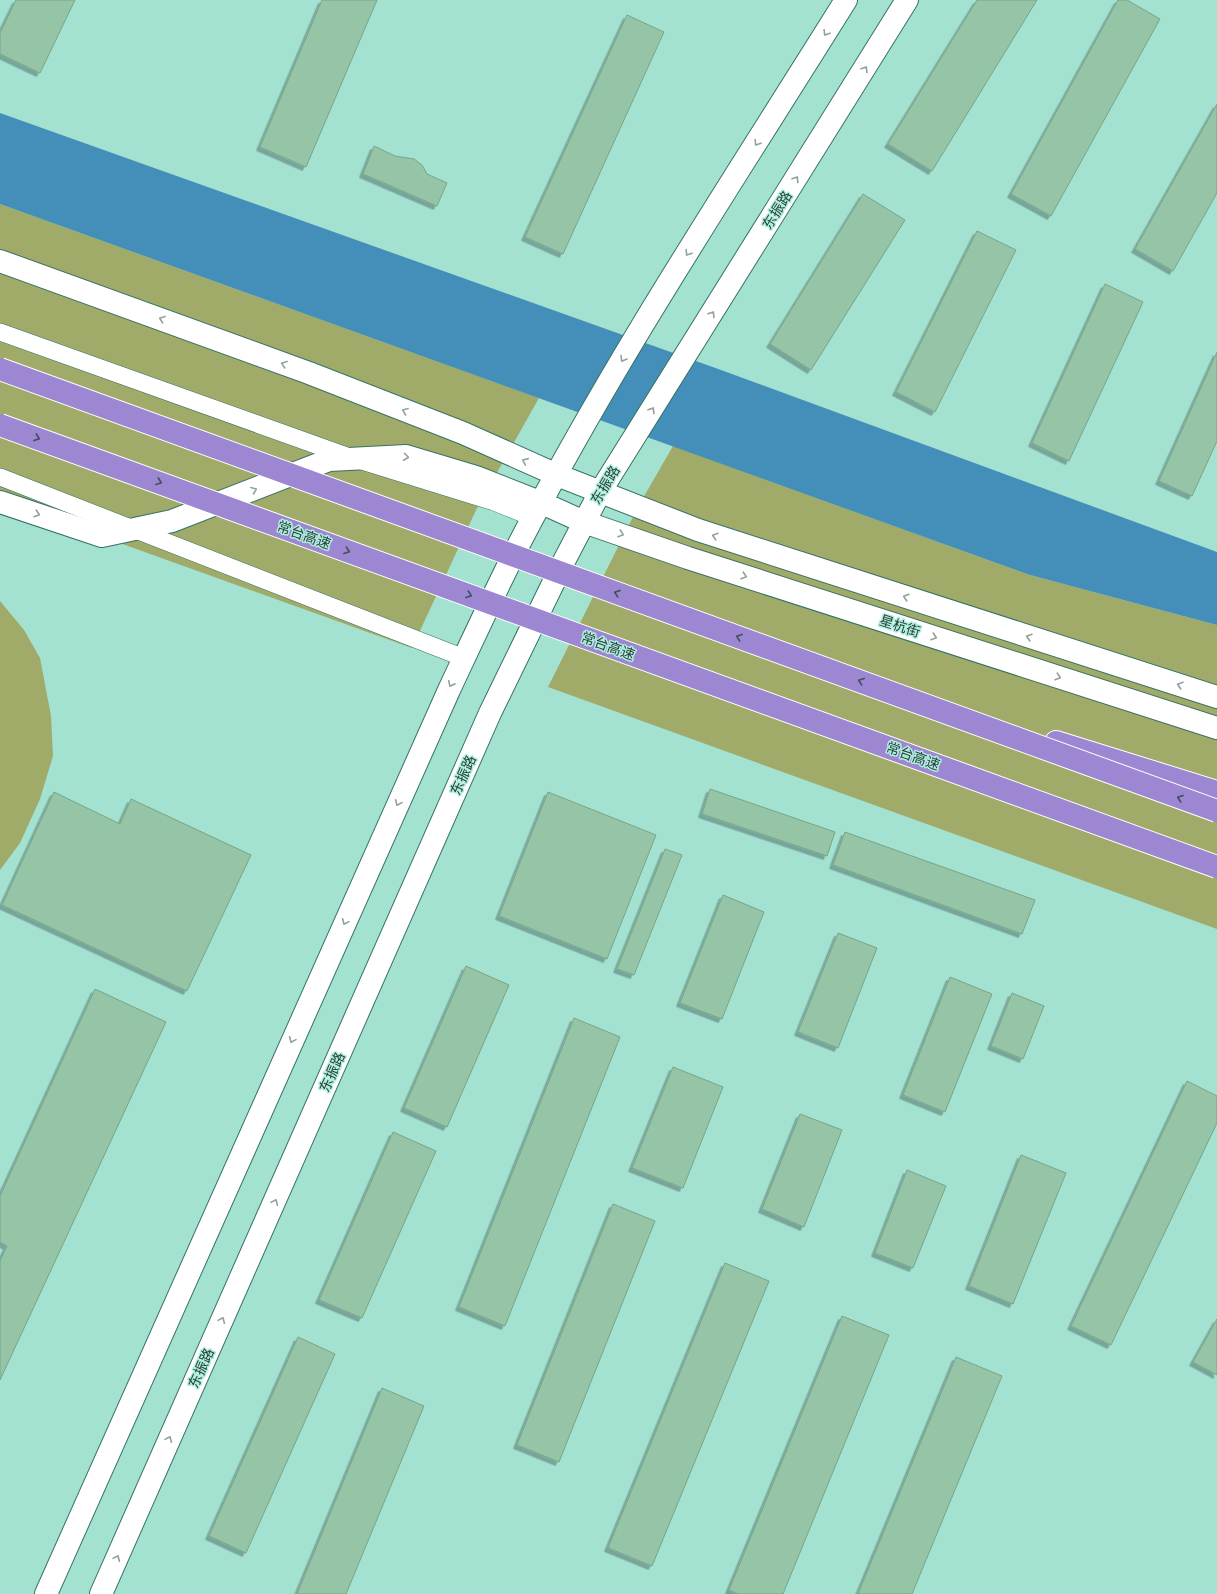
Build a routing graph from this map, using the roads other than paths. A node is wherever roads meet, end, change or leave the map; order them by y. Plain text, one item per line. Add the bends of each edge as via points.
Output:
1 (846, 0) edge
2 (907, 0) edge
3 (0, 260) edge
4 (0, 332) edge
5 (0, 369) edge
6 (0, 425) edge
7 (557, 475) junction
8 (0, 477) edge
9 (600, 492) junction
10 (0, 502) edge
11 (538, 510) junction
12 (584, 522) junction
13 (464, 658) junction
14 (882, 689) junction
15 (1217, 697) edge
16 (1217, 728) edge
17 (1217, 792) edge
18 (1217, 811) edge
19 (1217, 867) edge
20 (46, 1594) edge
21 (101, 1594) edge

1 -> 7 main road via 643,325
9 -> 2 main road, 东振路
7 -> 3 main road, 星杭街 via 463,434 309,373
4 - 11 lane via 355,459 494,502
14 -> 5 highway, bridge
6 -> 19 highway, 常台高速, bridge
7 - 9 main road, 星杭街
7 - 11 main road
8 - 13 lane
9 - 12 main road, 东振路
15 -> 9 main road, 星杭街 via 705,533
10 -> 11 main road, 星杭街 via 102,536 172,521 329,460 406,456 476,477
11 - 12 main road, 星杭街
11 - 13 main road
12 -> 16 main road, 星杭街 via 688,558
21 -> 12 main road, 东振路 via 490,713
13 -> 20 main road
14 - 17 highway, bridge
18 -> 14 highway, bridge

